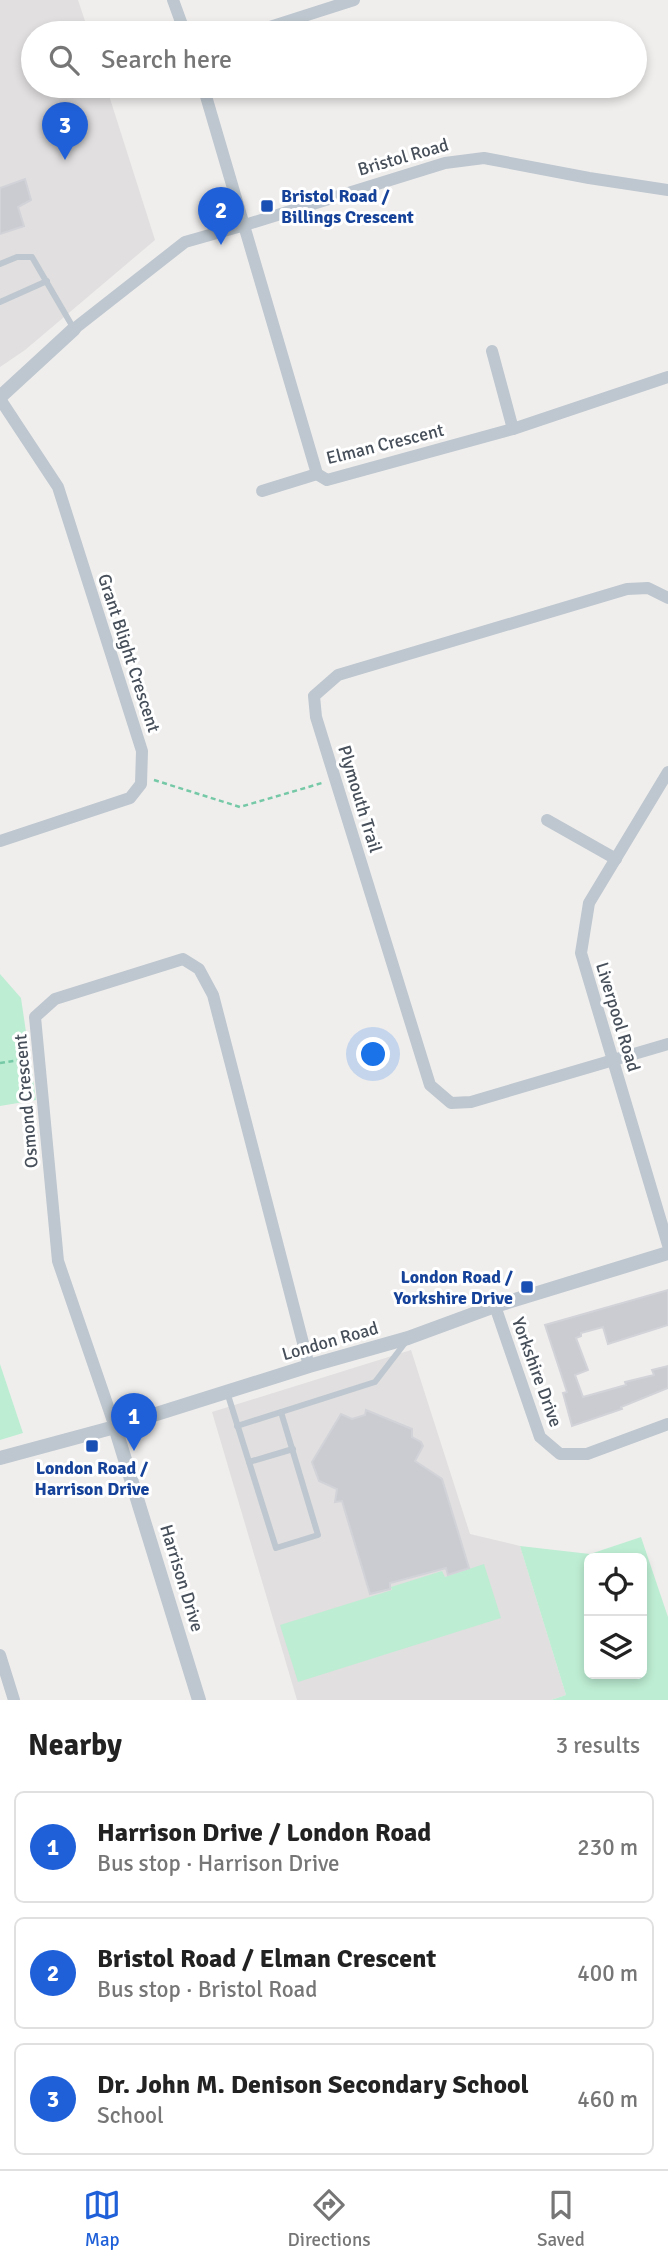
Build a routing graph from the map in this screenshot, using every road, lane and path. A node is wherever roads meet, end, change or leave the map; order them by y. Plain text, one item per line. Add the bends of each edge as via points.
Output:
1 (173, 0) edge
2 (354, 0) edge
3 (181, 21) edge
4 (288, 21) edge
5 (207, 98) edge
6 (668, 190) edge
7 (246, 225) junction
8 (0, 264) edge
9 (47, 281) junction
10 (0, 302) edge
11 (74, 330) junction
12 (492, 351) dead end
13 (668, 377) edge
14 (0, 398) edge
15 (513, 429) junction
16 (317, 474) junction
17 (262, 491) dead end
18 (668, 598) edge
19 (668, 772) edge
20 (141, 776) junction
21 (335, 779) junction
22 (547, 820) dead end
23 (0, 841) edge
24 (616, 859) junction
25 (668, 1044) edge
26 (41, 1058) junction
27 (612, 1060) junction
28 (0, 1063) edge
29 (668, 1245) edge
30 (668, 1253) edge
31 (495, 1306) junction
32 (408, 1338) junction
33 (309, 1366) junction
34 (227, 1392) junction
35 (281, 1412) junction
36 (668, 1424) edge
37 (237, 1426) junction
38 (115, 1427) junction
39 (293, 1449) junction
40 (0, 1458) edge
41 (249, 1462) junction
42 (0, 1655) edge
43 (14, 1700) edge
44 (199, 1700) edge

1 - 3 street
2 - 4 street
5 - 7 street, Elman Crescent
6 - 7 street, Bristol Road via 484,158 444,163
7 - 11 street, Bristol Road via 185,242
7 - 16 street, Elman Crescent
8 - 9 lane via 32,257
9 - 10 lane
9 - 11 lane
11 - 14 street, Bristol Road
12 - 15 street
13 - 15 street, Elman Crescent
14 - 20 street, Grant Blight Crescent via 58,487 142,751
15 - 16 street, Elman Crescent via 327,481
16 - 17 street
18 - 21 street, Plymouth Trail via 648,588 627,589 338,675 314,696
19 - 24 street, Liverpool Road
20 - 21 path via 240,807
20 - 23 street via 141,784 130,798
21 - 27 street, Plymouth Trail via 430,1085 451,1103 471,1102
22 - 24 street
24 - 27 street, Liverpool Road via 589,902 581,953
25 - 27 street, Plymouth Trail
26 - 28 path
26 - 33 street, Osmond Crescent via 35,1017 55,999 183,960 199,969 213,995
26 - 38 street, Osmond Crescent via 58,1261
27 - 29 street, Liverpool Road
30 - 31 street, London Road
31 - 32 street, London Road
31 - 36 street, Yorkshire Drive via 540,1437 560,1454 587,1454
32 - 33 street, London Road
32 - 35 lane via 375,1382
33 - 34 street, London Road
34 - 37 lane
34 - 38 street, London Road
35 - 37 lane
35 - 39 lane
37 - 41 lane
38 - 40 street, London Road
38 - 44 street, Harrison Drive
39 - 41 lane
39 - 41 lane via 318,1535 275,1548
42 - 43 street

